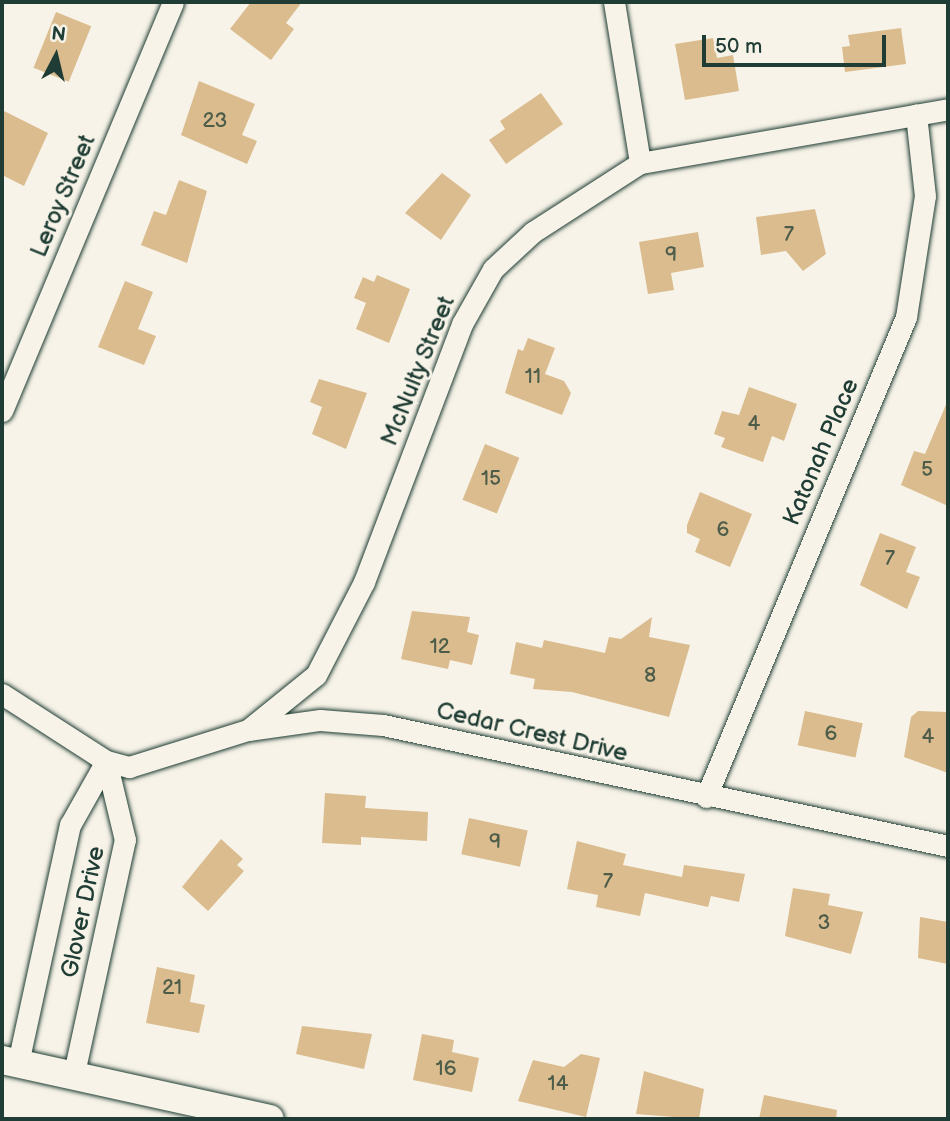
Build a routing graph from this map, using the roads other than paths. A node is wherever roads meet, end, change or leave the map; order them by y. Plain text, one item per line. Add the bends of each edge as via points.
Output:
1 (173, 2) edge
2 (614, 2) edge
3 (948, 109) edge
4 (916, 114) junction
5 (640, 163) junction
6 (2, 411) edge
7 (2, 694) edge
8 (248, 730) junction
9 (106, 761) junction
10 (706, 797) junction
11 (948, 846) edge
12 (10, 1061) edge
13 (74, 1073) junction
14 (270, 1119) edge

1 - 6 street, Leroy Street
2 - 5 street
3 - 4 street, McNulty Street
4 - 5 street, McNulty Street
4 - 10 street, Katonah Place via 925,196 906,317
5 - 8 street, McNulty Street via 581,197 493,269 462,324 364,582 316,676
7 - 9 street
8 - 9 street, Cedar Crest Drive via 129,767
8 - 10 street, Cedar Crest Drive via 320,720 383,725
9 - 12 street, Glover Drive via 69,825
9 - 13 street, Glover Drive via 125,840
10 - 11 street, Cedar Crest Drive
12 - 13 street
13 - 14 street

